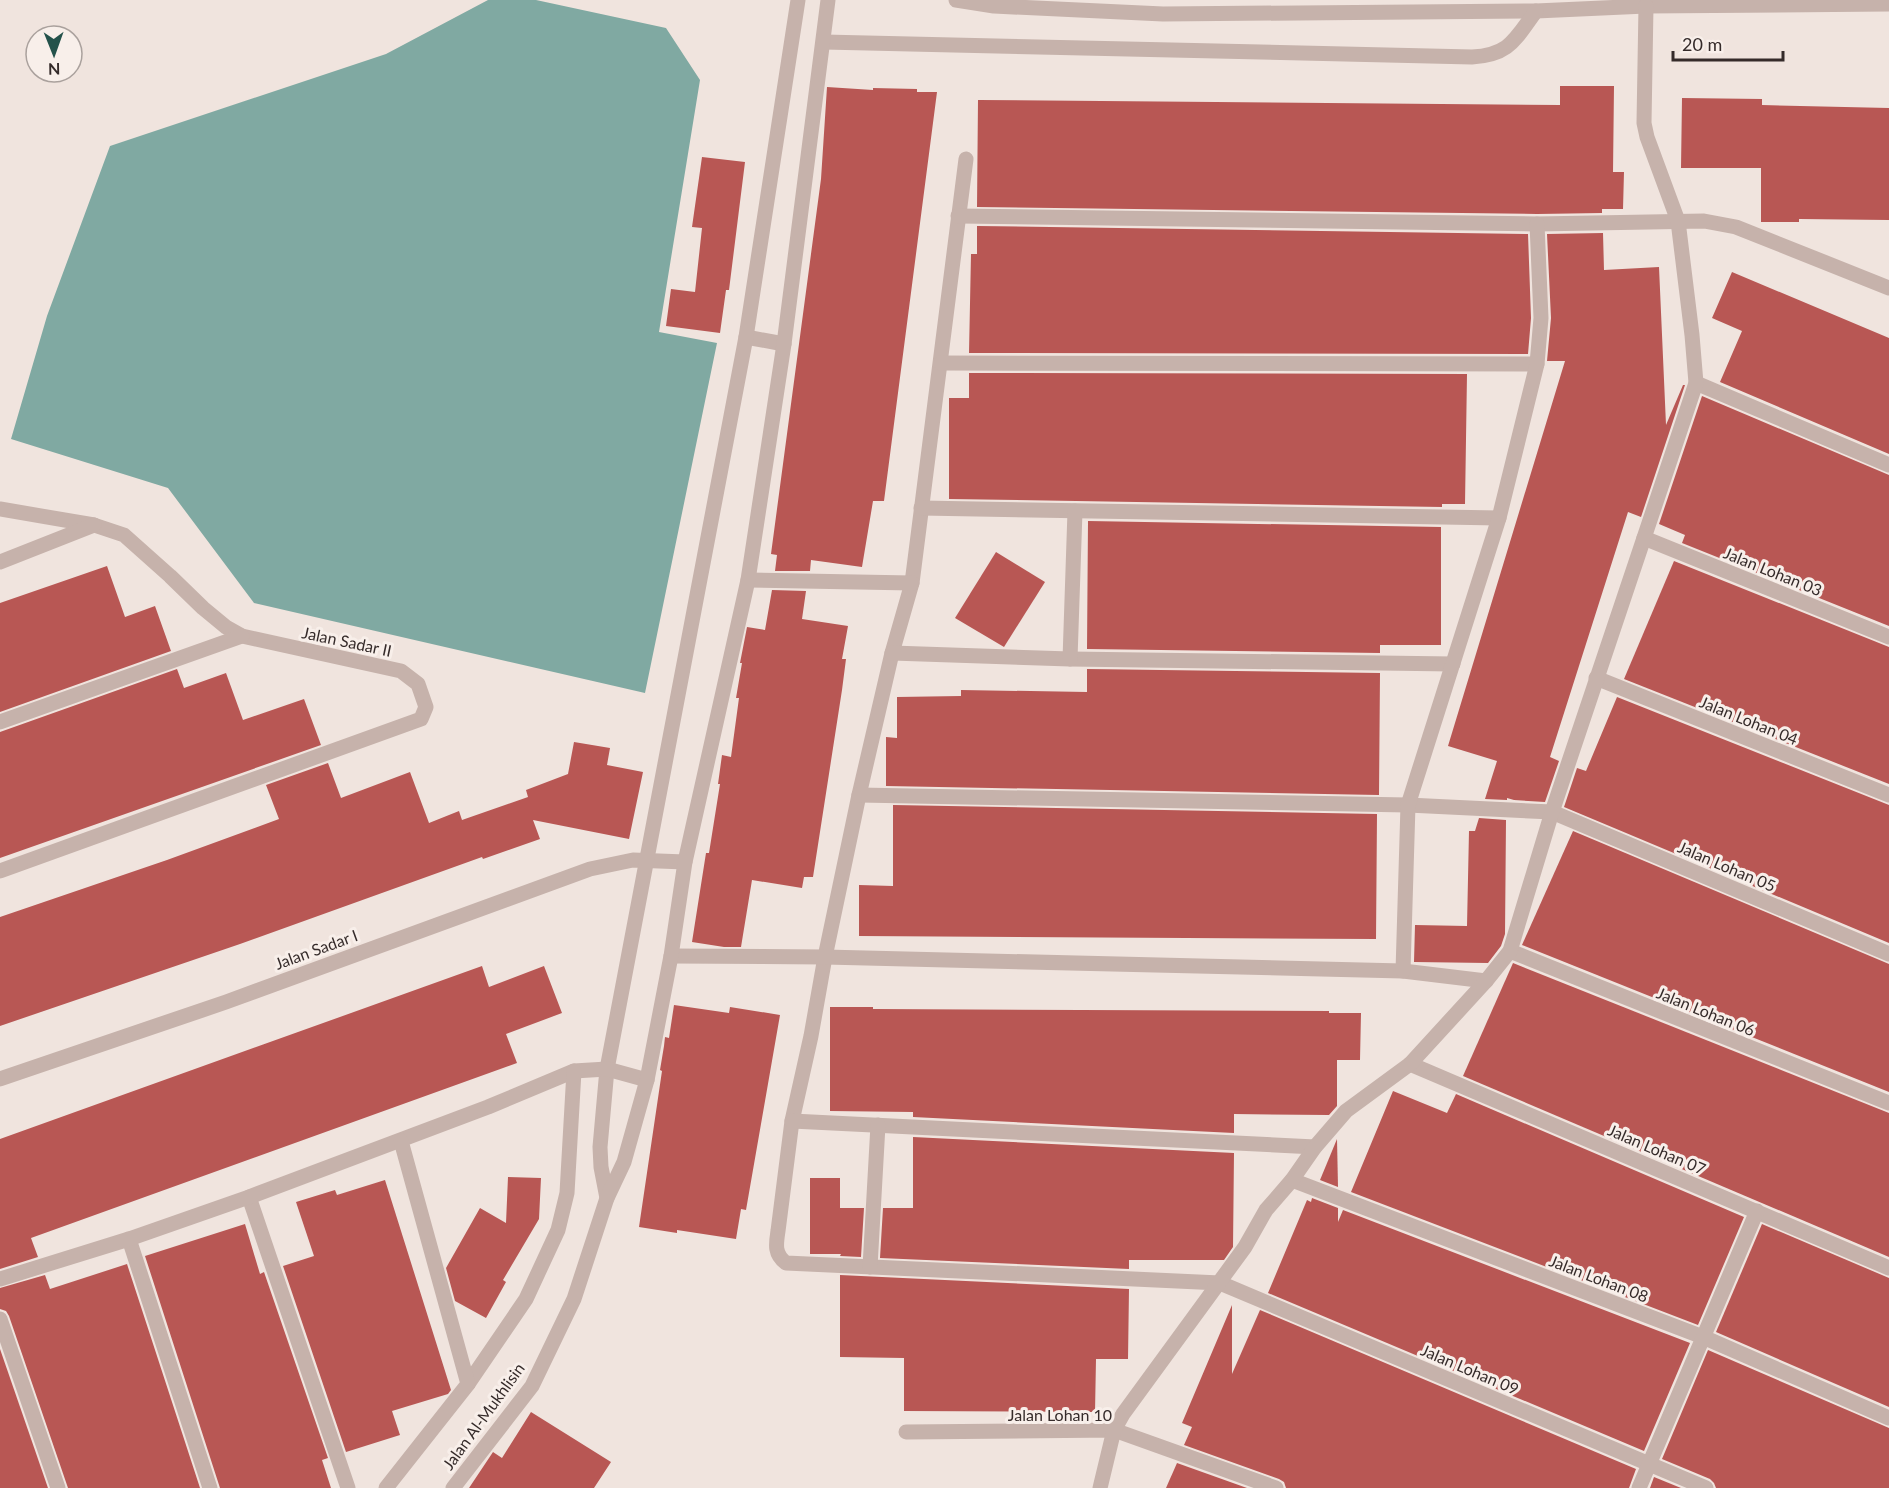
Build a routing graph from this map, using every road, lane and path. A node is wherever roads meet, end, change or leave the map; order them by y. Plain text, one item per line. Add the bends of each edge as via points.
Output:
1 (798, 0) edge
2 (828, 0) edge
3 (956, 0) edge
4 (1889, 4) edge
5 (1561, 5) edge
6 (1646, 6) junction
7 (1163, 7) edge
8 (1536, 11) junction
9 (824, 42) junction
10 (966, 159) dead end
11 (958, 216) junction
12 (1678, 221) junction
13 (1537, 224) junction
14 (1889, 288) edge
15 (746, 337) junction
16 (784, 344) junction
17 (941, 363) junction
18 (1538, 364) junction
19 (1696, 383) junction
20 (1889, 465) edge
21 (921, 508) junction
22 (0, 509) edge
23 (1075, 511) junction
24 (1499, 518) junction
25 (94, 525) junction
26 (1644, 538) junction
27 (0, 562) edge
28 (748, 580) junction
29 (912, 583) junction
30 (242, 636) junction
31 (1889, 637) edge
32 (892, 653) junction
33 (1070, 659) junction
34 (1453, 664) junction
35 (1596, 678) junction
36 (0, 722) edge
37 (859, 795) junction
38 (1889, 795) edge
39 (1408, 805) junction
40 (1552, 812) junction
41 (647, 860) junction
42 (685, 862) junction
43 (0, 871) edge
44 (1510, 951) junction
45 (1889, 954) edge
46 (671, 956) junction
47 (825, 957) junction
48 (1403, 971) junction
49 (1486, 981) junction
50 (1410, 1064) junction
51 (607, 1069) junction
52 (573, 1071) junction
53 (0, 1079) edge
54 (647, 1080) junction
55 (1889, 1103) edge
56 (792, 1121) junction
57 (878, 1125) junction
58 (401, 1141) junction
59 (1315, 1147) junction
60 (1292, 1180) junction
61 (249, 1197) junction
62 (607, 1198) junction
63 (1757, 1211) junction
64 (129, 1239) junction
65 (870, 1267) junction
66 (1889, 1268) edge
67 (0, 1279) edge
68 (1220, 1283) junction
69 (0, 1319) edge
70 (1703, 1337) junction
71 (468, 1384) junction
72 (1889, 1418) edge
73 (1114, 1430) junction
74 (906, 1432) dead end
75 (1650, 1464) junction
76 (58, 1488) edge
77 (210, 1488) edge
78 (348, 1488) edge
79 (386, 1488) edge
80 (453, 1488) edge
81 (1100, 1488) edge
82 (1276, 1488) edge
83 (1639, 1488) edge
84 (1706, 1488) edge

1 - 15 street
2 - 9 street, Jalan Al-Mukhlisin
3 - 7 street via 994,6
4 - 6 street
5 - 6 street
5 - 8 street
6 - 12 street via 1644,123
7 - 8 street
8 - 9 street via 1502,51 1472,57
9 - 16 street, Jalan Al-Mukhlisin
10 - 11 street
11 - 13 street
11 - 17 street
12 - 13 street
12 - 14 street via 1737,227
12 - 19 street
13 - 18 street via 1541,318
15 - 16 street
15 - 41 street
16 - 28 street, Jalan Al-Mukhlisin
17 - 18 street
17 - 21 street
18 - 24 street
19 - 20 street
19 - 26 street
21 - 23 street
21 - 29 street
22 - 25 street, Jalan Sadar II
23 - 24 street
23 - 33 street
24 - 34 street
25 - 27 street
25 - 30 street, Jalan Sadar II via 124,535 202,608
26 - 31 street, Jalan Lohan 03
26 - 35 street
28 - 29 street
28 - 42 street, Jalan Al-Mukhlisin
29 - 32 street
30 - 36 street
30 - 43 street, Jalan Sadar II via 401,671 421,689 424,713 421,719
32 - 33 street
32 - 37 street
33 - 34 street
34 - 39 street
35 - 38 street, Jalan Lohan 04
35 - 40 street
37 - 39 street
37 - 47 street
39 - 40 street
39 - 48 street
40 - 44 street
40 - 45 street, Jalan Lohan 05
41 - 42 street, Jalan Sadar I
41 - 51 street
41 - 53 street, Jalan Sadar I via 601,866 553,881 226,1002
42 - 46 street, Jalan Al-Mukhlisin
44 - 49 street
44 - 55 street, Jalan Lohan 06
46 - 47 street
46 - 54 street, Jalan Al-Mukhlisin
47 - 48 street
47 - 56 street
48 - 49 street
49 - 50 street
50 - 59 street via 1346,1112
50 - 63 street, Jalan Lohan 07
51 - 52 street
51 - 54 street
51 - 62 street via 600,1147
52 - 58 street
52 - 71 street via 567,1193 558,1230 526,1299
54 - 62 street, Jalan Al-Mukhlisin via 624,1162
56 - 57 street
56 - 65 street via 776,1246 778,1256 786,1263
57 - 59 street
57 - 65 street
58 - 61 street
58 - 71 street
59 - 60 street
60 - 68 street via 1266,1210
60 - 70 street, Jalan Lohan 08
61 - 64 street
61 - 78 street
62 - 80 street, Jalan Al-Mukhlisin via 574,1299 532,1386
63 - 66 street, Jalan Lohan 07
63 - 70 street
64 - 67 street
64 - 77 street
65 - 68 street
68 - 73 street
68 - 75 street, Jalan Lohan 09
69 - 76 street
70 - 72 street, Jalan Lohan 08
70 - 75 street
71 - 79 street
73 - 74 street, Jalan Lohan 10
73 - 81 street
73 - 82 street, Jalan Lohan 10
75 - 83 street
75 - 84 street, Jalan Lohan 09

